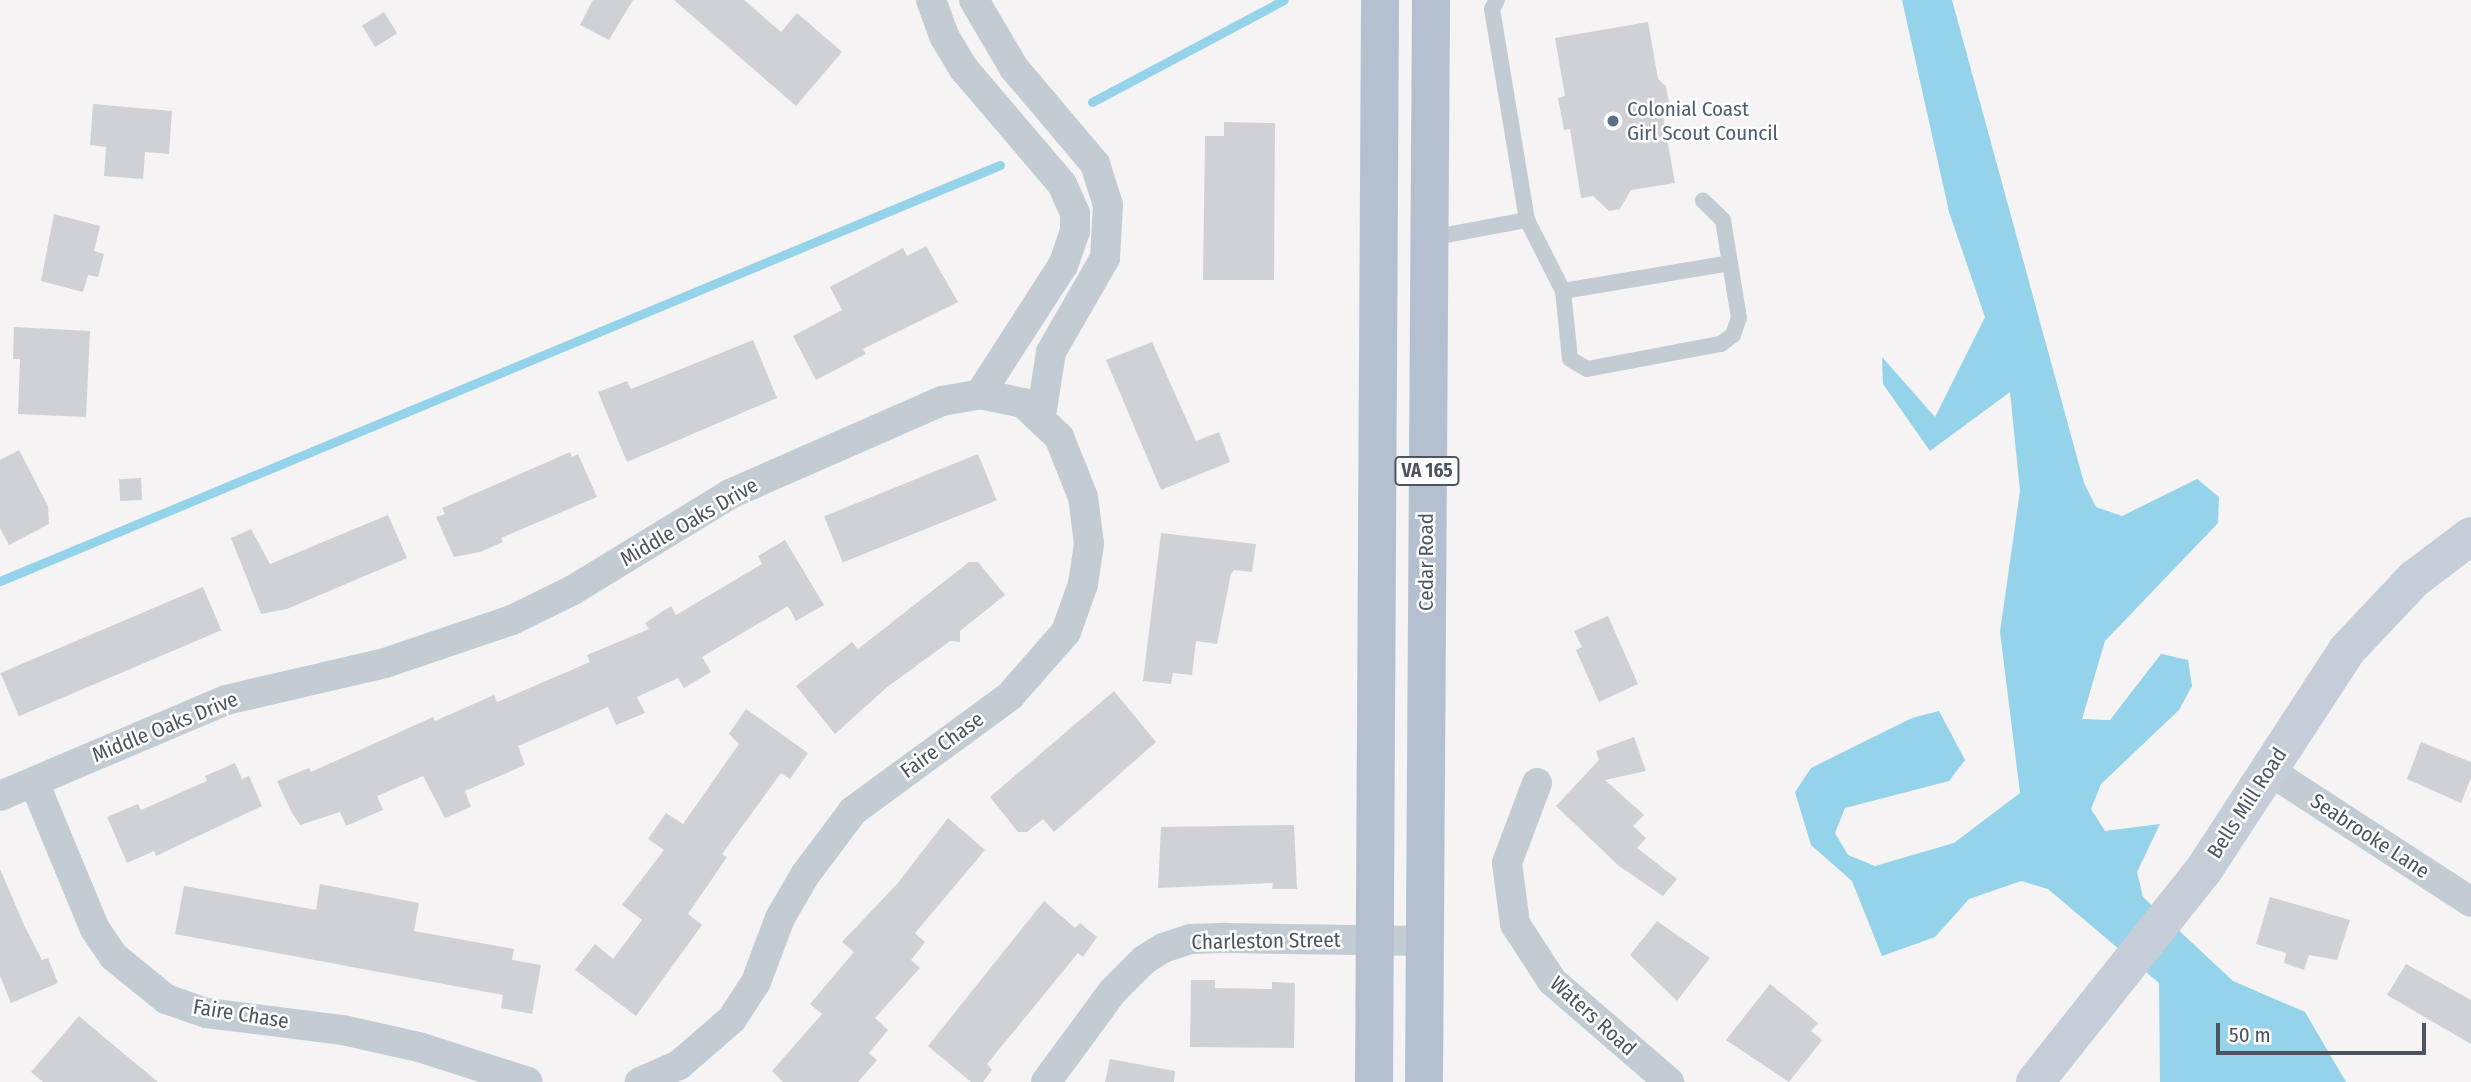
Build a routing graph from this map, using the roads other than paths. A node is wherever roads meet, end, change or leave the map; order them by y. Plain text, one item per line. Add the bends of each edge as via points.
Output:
1 (931, 0) edge
2 (974, 0) edge
3 (1380, 0) edge
4 (1431, 0) edge
5 (1497, 0) edge
6 (1703, 201) dead end
7 (1527, 220) junction
8 (1429, 239) junction
9 (1730, 263) junction
10 (1563, 291) junction
11 (981, 394) junction
12 (1041, 416) junction
13 (2471, 536) edge
14 (2268, 770) junction
15 (34, 782) junction
16 (1537, 783) dead end
17 (0, 796) edge
18 (2471, 902) edge
19 (1374, 940) junction
20 (1424, 941) junction
21 (528, 1082) edge
22 (640, 1082) edge
23 (1046, 1082) edge
24 (1374, 1082) edge
25 (1424, 1082) edge
26 (1669, 1082) edge
27 (2035, 1082) edge

1 - 11 street via 944,36 964,69 1062,184 1075,213 1075,230 1063,265
2 - 12 street via 1014,68 1095,164 1108,205 1105,258 1087,295 1055,341
3 - 19 main road, VA 165
4 - 8 main road, Cedar Road / VA 165
5 - 7 lane via 1492,9
6 - 9 lane via 1723,220
7 - 8 lane
7 - 10 lane
8 - 20 main road, Cedar Road / VA 165
9 - 10 lane
9 - 10 lane via 1738,318 1733,335 1721,344 1598,368 1587,369 1570,359
11 - 12 street, Faire Chase via 1018,401
11 - 15 street, Middle Oaks Drive via 942,401 730,494 573,590 512,620 385,663 226,700
12 - 22 street, Faire Chase via 1059,437 1083,497 1089,544 1083,584 1066,632 1010,696 853,811 805,875 780,918 756,982 732,1019 679,1065
13 - 14 street, Bells Mill Road via 2414,579 2347,650
14 - 18 street, Seabrooke Lane
14 - 27 street, Bells Mill Road via 2176,907
15 - 17 street, Middle Oaks Drive
15 - 21 street, Faire Chase via 96,929 113,956 166,999 206,1013 343,1030
16 - 26 street, Waters Road via 1507,863 1515,923 1528,949 1561,990
19 - 20 street, Charleston Street
19 - 23 street, Charleston Street via 1202,939 1163,948 1112,992
19 - 24 main road, VA 165
20 - 25 main road, Cedar Road / VA 165

